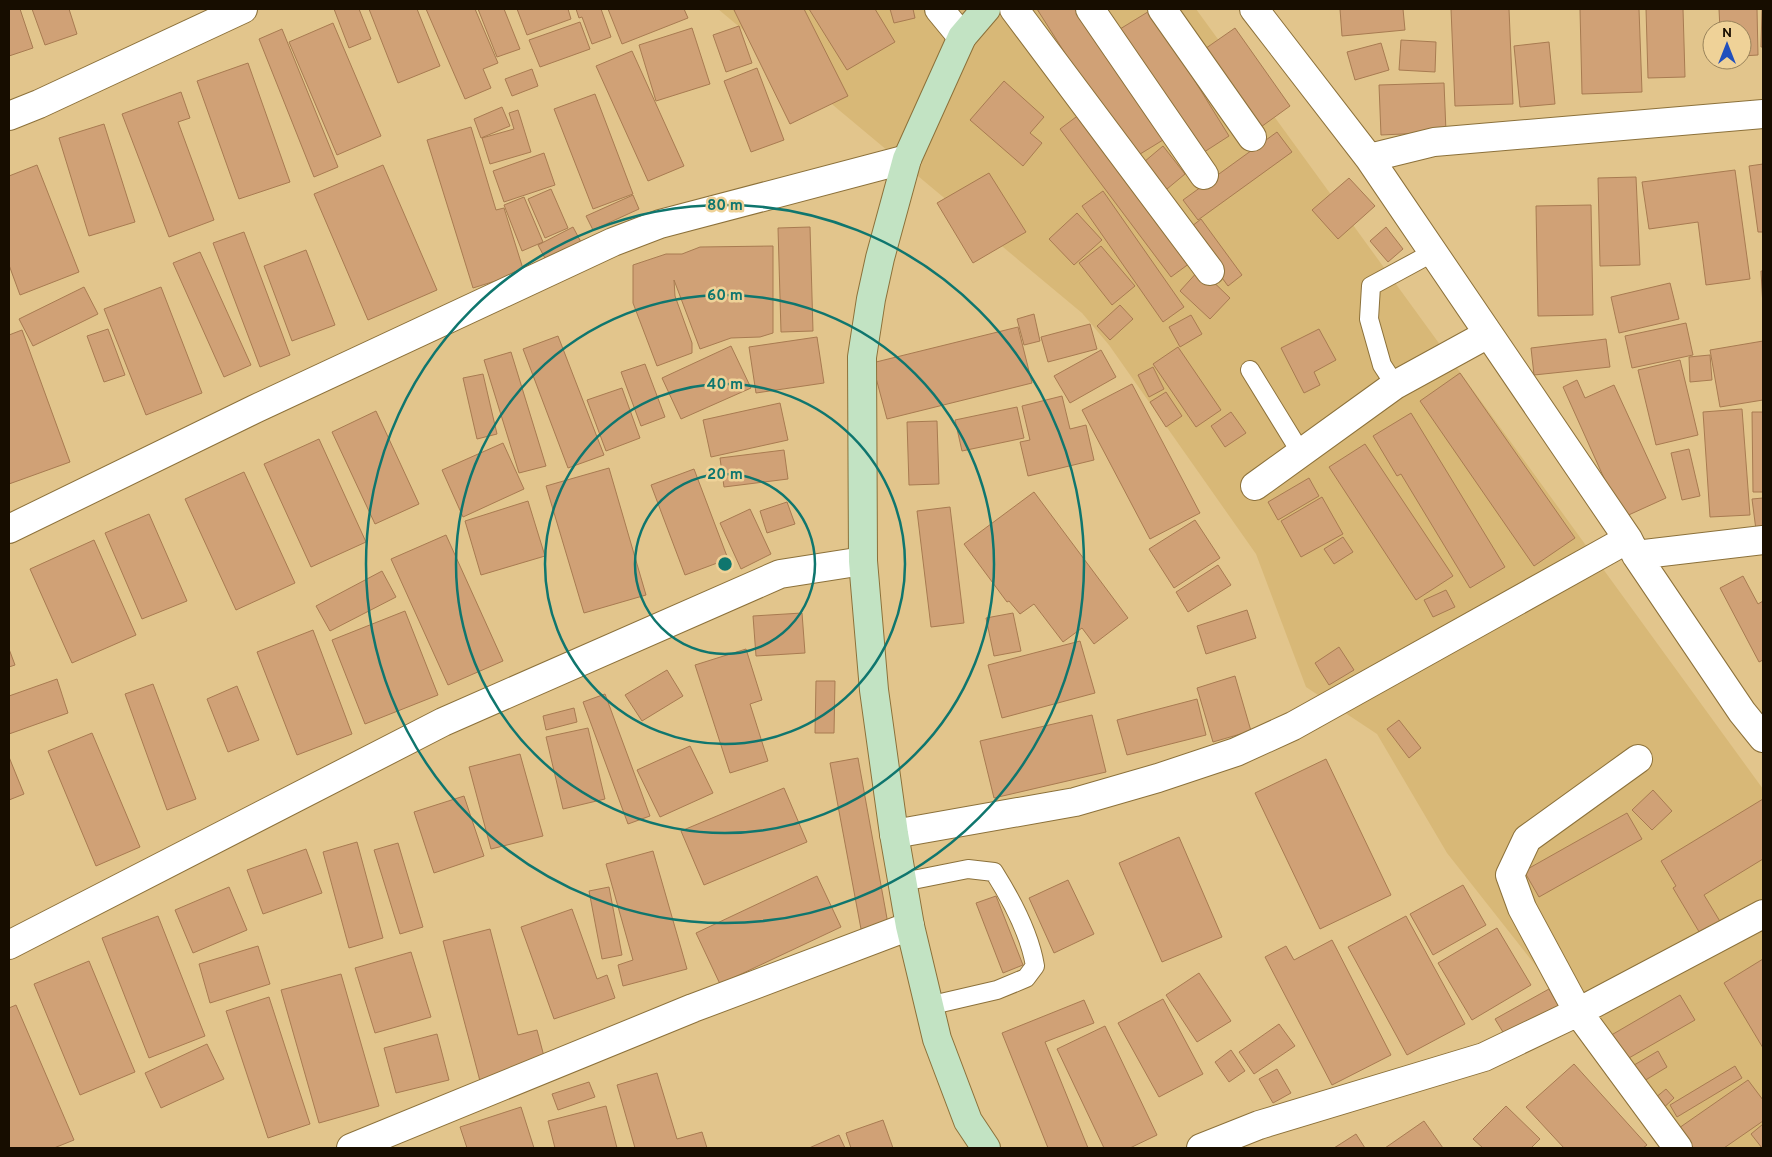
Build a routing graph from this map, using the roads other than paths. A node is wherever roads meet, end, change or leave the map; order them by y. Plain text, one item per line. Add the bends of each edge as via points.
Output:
1 (243, 9) edge
2 (939, 9) edge
3 (986, 9) edge
4 (1014, 9) edge
5 (1090, 9) edge
6 (1162, 9) edge
7 (1254, 9) edge
8 (962, 37) junction
9 (1763, 114) edge
10 (9, 116) edge
11 (1252, 137) dead end
12 (1369, 158) junction
13 (907, 159) junction
14 (1204, 175) dead end
15 (1432, 253) junction
16 (1210, 271) dead end
17 (1488, 334) junction
18 (1250, 370) dead end
19 (1396, 385) junction
20 (1301, 453) junction
21 (1255, 486) dead end
22 (9, 529) edge
23 (1763, 540) edge
24 (1632, 547) junction
25 (863, 561) junction
26 (1763, 738) edge
27 (1638, 759) dead end
28 (894, 834) junction
29 (904, 882) junction
30 (1763, 914) edge
31 (910, 926) junction
32 (9, 945) edge
33 (928, 1006) junction
34 (1578, 1012) junction
35 (351, 1148) edge
36 (986, 1148) edge
37 (1201, 1148) edge
38 (1678, 1148) edge

1 - 10 street
2 - 8 street
3 - 8 street
4 - 16 street
5 - 14 street
6 - 11 street
7 - 12 street
8 - 13 street
9 - 12 street via 1434,142
12 - 15 street
13 - 22 street via 660,224 613,242 255,409
13 - 25 street via 880,258 862,357
15 - 17 street
15 - 19 lane via 1371,286 1369,319 1382,365
17 - 19 street
17 - 24 street
18 - 20 lane
19 - 20 street
20 - 21 street
23 - 24 street
24 - 26 street via 1742,712
24 - 28 street via 1293,726 1236,752 1075,802
25 - 28 street via 874,690
25 - 32 street via 780,574 443,722
27 - 34 street via 1526,839 1510,875 1522,908
28 - 29 street
29 - 31 street
29 - 33 lane via 968,869 994,872 1006,891 1032,953 1034,966 1026,978 997,990
30 - 34 street
31 - 33 street
31 - 35 street via 693,1008
33 - 36 street via 968,1121
34 - 37 street via 1484,1057 1259,1125
34 - 38 street

